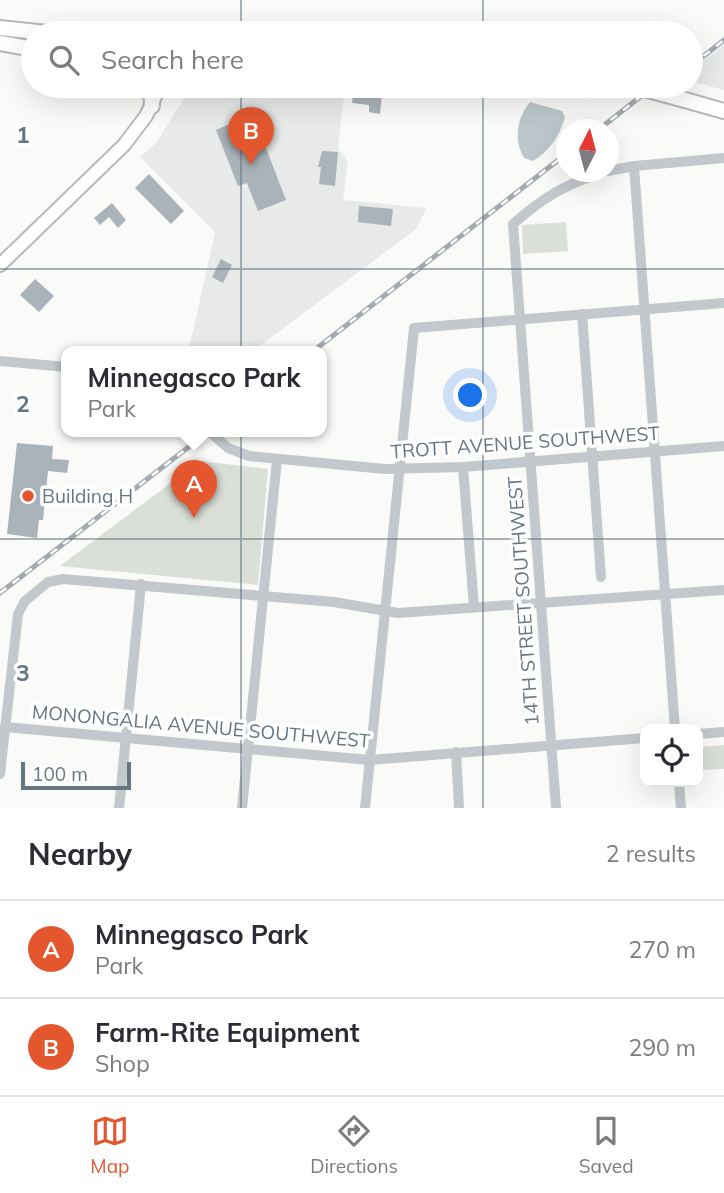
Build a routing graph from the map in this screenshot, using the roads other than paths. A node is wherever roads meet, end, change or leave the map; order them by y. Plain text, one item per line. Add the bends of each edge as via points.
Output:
1 (0, 28) edge
2 (21, 30) edge
3 (0, 43) edge
4 (21, 47) edge
5 (152, 98) edge
6 (154, 98) edge
7 (678, 98) edge
8 (152, 106) junction
9 (724, 111) edge
10 (724, 159) edge
11 (634, 166) junction
12 (619, 169) edge
13 (570, 182) edge
14 (0, 265) edge
15 (724, 303) edge
16 (643, 310) junction
17 (582, 314) junction
18 (520, 320) junction
19 (0, 360) edge
20 (61, 367) edge
21 (216, 437) edge
22 (724, 446) edge
23 (654, 452) junction
24 (592, 456) junction
25 (276, 459) junction
26 (530, 462) junction
27 (463, 467) junction
28 (399, 470) junction
29 (601, 577) dead end
30 (141, 584) junction
31 (724, 590) edge
32 (665, 594) junction
33 (263, 595) junction
34 (541, 603) junction
35 (474, 607) junction
36 (384, 611) junction
37 (675, 724) edge
38 (3, 725) edge
39 (724, 732) edge
40 (703, 734) edge
41 (127, 737) junction
42 (640, 738) edge
43 (551, 745) junction
44 (248, 750) junction
45 (456, 752) junction
46 (370, 760) junction
47 (0, 775) edge
48 (679, 787) edge
49 (119, 808) edge
50 (242, 808) edge
51 (365, 808) edge
52 (459, 808) edge
53 (556, 808) edge
54 (681, 808) edge

1 - 2 highway
3 - 4 highway
5 - 8 highway
6 - 8 main road
7 - 9 highway, bridge
8 - 14 main road via 115,155
10 - 11 street
11 - 12 street
11 - 16 street
13 - 18 street, 14TH STREET SOUTHWEST via 513,224
15 - 16 street
16 - 17 street
16 - 23 street
17 - 18 street
17 - 24 street
18 - 26 street, 14TH STREET SOUTHWEST
18 - 28 street via 414,328
19 - 20 street
21 - 25 street, TROTT AVENUE SOUTHWEST via 240,454
22 - 23 street, TROTT AVENUE SOUTHWEST
23 - 24 street, TROTT AVENUE SOUTHWEST
23 - 32 street
24 - 26 street, TROTT AVENUE SOUTHWEST
24 - 29 street
25 - 28 street, TROTT AVENUE SOUTHWEST
25 - 33 street
26 - 27 street, TROTT AVENUE SOUTHWEST
26 - 34 street, 14TH STREET SOUTHWEST
27 - 28 street, TROTT AVENUE SOUTHWEST
27 - 35 street
28 - 36 street
30 - 33 street
30 - 38 street via 63,579 48,582 25,601 18,614
30 - 41 street
31 - 32 street
32 - 34 street
32 - 37 street
33 - 36 street
33 - 44 street
34 - 35 street
34 - 43 street, 14TH STREET SOUTHWEST
35 - 36 street
36 - 46 street
38 - 41 street, MONONGALIA AVENUE SOUTHWEST
38 - 47 street
39 - 40 street
41 - 44 street, MONONGALIA AVENUE SOUTHWEST
41 - 49 street
42 - 43 street, MONONGALIA AVENUE SOUTHWEST
43 - 45 street, MONONGALIA AVENUE SOUTHWEST
43 - 53 street, 14TH STREET SOUTHWEST
44 - 46 street, MONONGALIA AVENUE SOUTHWEST
44 - 50 street
45 - 46 street, MONONGALIA AVENUE SOUTHWEST
45 - 52 street
46 - 51 street
48 - 54 street

